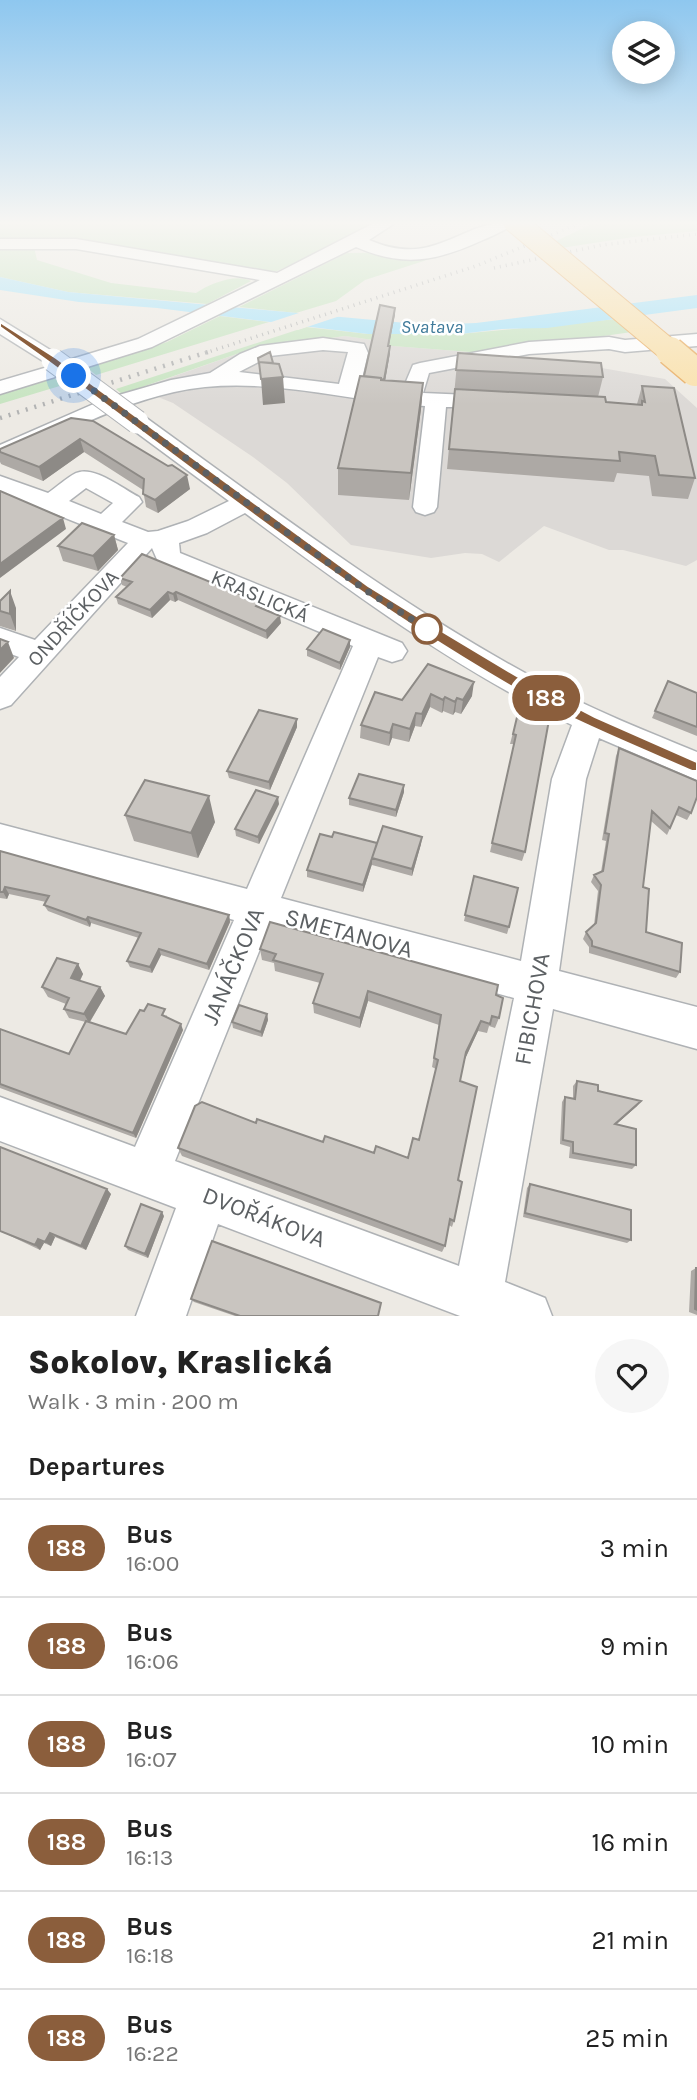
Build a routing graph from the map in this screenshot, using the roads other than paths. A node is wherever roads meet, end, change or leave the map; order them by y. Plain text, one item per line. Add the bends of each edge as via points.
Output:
1 (269, 282) edge
2 (588, 282) edge
3 (0, 325) edge
4 (697, 340) edge
5 (695, 372) edge
6 (216, 380) junction
7 (0, 388) edge
8 (348, 392) junction
9 (410, 398) junction
10 (436, 400) junction
11 (518, 404) edge
12 (138, 409) junction
13 (0, 454) edge
14 (0, 483) edge
15 (247, 502) junction
16 (50, 503) junction
17 (425, 507) dead end
18 (104, 524) junction
19 (155, 539) junction
20 (0, 638) edge
21 (381, 647) joint
22 (40, 653) junction
23 (0, 697) edge
24 (589, 721) junction
25 (697, 766) edge
26 (0, 839) edge
27 (257, 909) junction
28 (537, 984) junction
29 (697, 1028) edge
30 (0, 1119) edge
31 (147, 1173) junction
32 (204, 1195) junction
33 (478, 1298) junction
34 (161, 1316) edge
35 (527, 1316) edge

1 - 7 street via 158,337
2 - 5 main road, bridge
3 - 12 street, bridge
4 - 9 street via 529,348 420,369
6 - 8 street via 288,381
6 - 8 street via 259,352 342,344 357,348 358,353
6 - 12 street via 194,382
8 - 9 street
9 - 10 street
10 - 11 street
10 - 17 street
12 - 13 street via 60,425
12 - 15 street
14 - 16 street
15 - 19 street via 194,528
15 - 24 street via 364,589 515,682
16 - 18 street
16 - 18 street via 85,478 130,502
18 - 19 street
19 - 21 street, KRASLICKÁ via 168,558
19 - 22 street, ONDŘÍČKOVA
20 - 22 street
21 - 27 street, JANÁČKOVA
22 - 23 street, ONDŘÍČKOVA
24 - 25 street
24 - 28 street, FIBICHOVA via 569,779
26 - 27 street, SMETANOVA
27 - 28 street, SMETANOVA
27 - 31 street, JANÁČKOVA
28 - 29 street, SMETANOVA
28 - 33 street, FIBICHOVA
30 - 31 street, DVOŘÁKOVA
31 - 32 street, DVOŘÁKOVA
32 - 33 street, DVOŘÁKOVA
32 - 34 street
33 - 35 street, DVOŘÁKOVA

